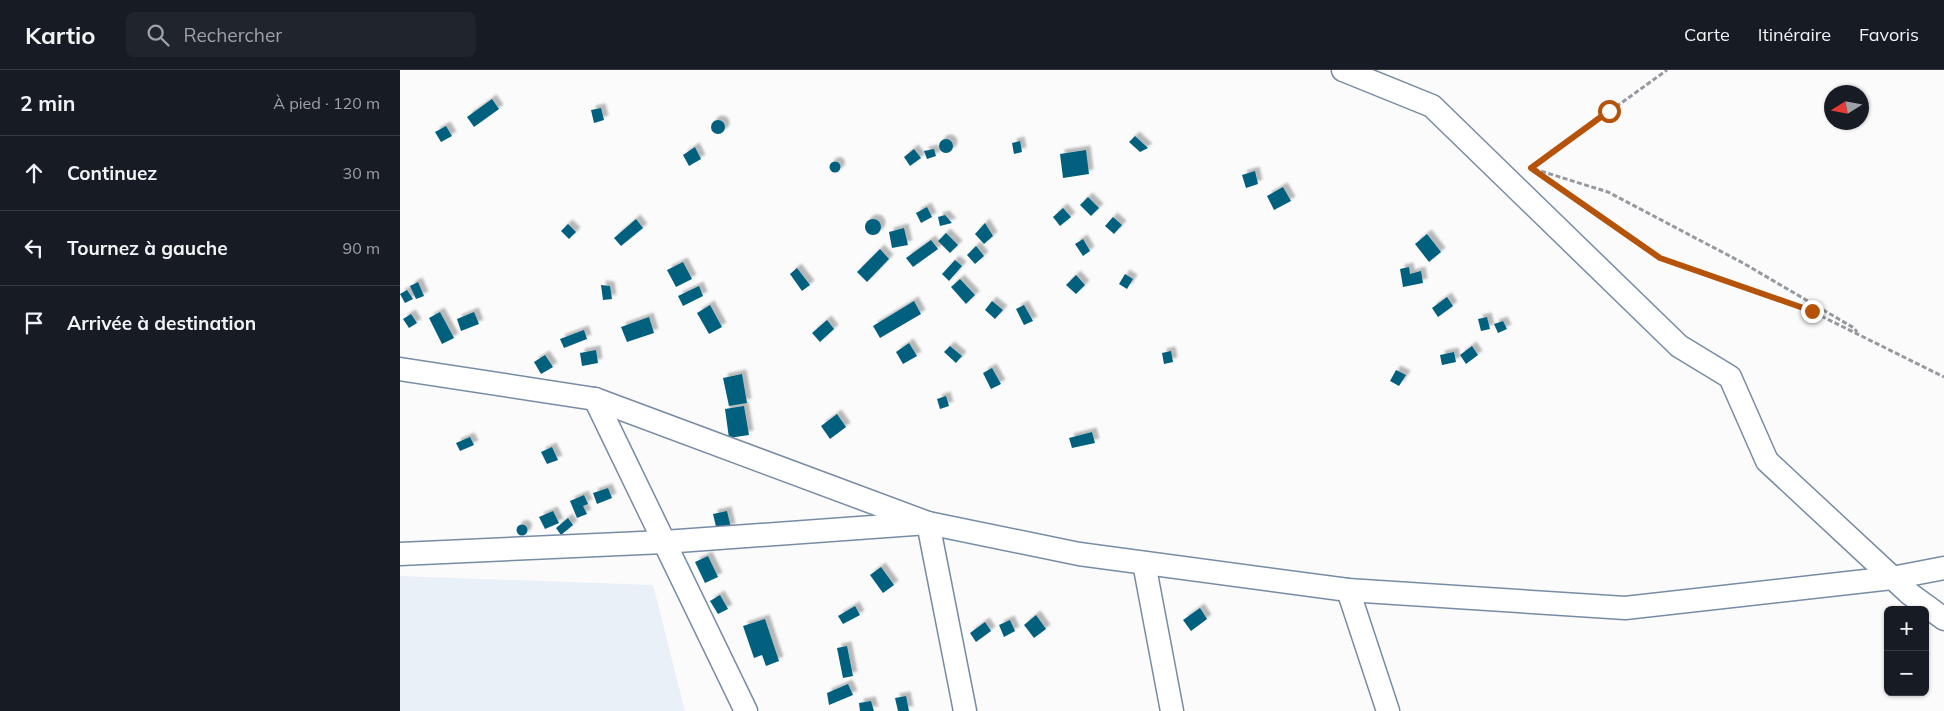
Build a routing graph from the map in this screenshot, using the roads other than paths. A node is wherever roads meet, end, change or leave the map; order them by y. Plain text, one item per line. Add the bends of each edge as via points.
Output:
1 (1343, 70) edge
2 (400, 369) edge
3 (595, 399) junction
4 (928, 523) junction
5 (664, 542) junction
6 (400, 554) edge
7 (1144, 563) junction
8 (1944, 568) edge
9 (1892, 578) junction
10 (1348, 590) junction
11 (1944, 619) edge
12 (746, 711) edge
13 (965, 711) edge
14 (1172, 711) edge
15 (1388, 711) edge

1 - 9 street via 1432,106 1679,346 1730,377 1767,460
2 - 3 street
3 - 4 street
3 - 5 street
4 - 5 street
4 - 7 street via 1079,554
4 - 13 street
5 - 6 street
5 - 12 street
7 - 10 street
7 - 14 street
8 - 9 street
9 - 10 street via 1625,608
9 - 11 street
10 - 15 street

